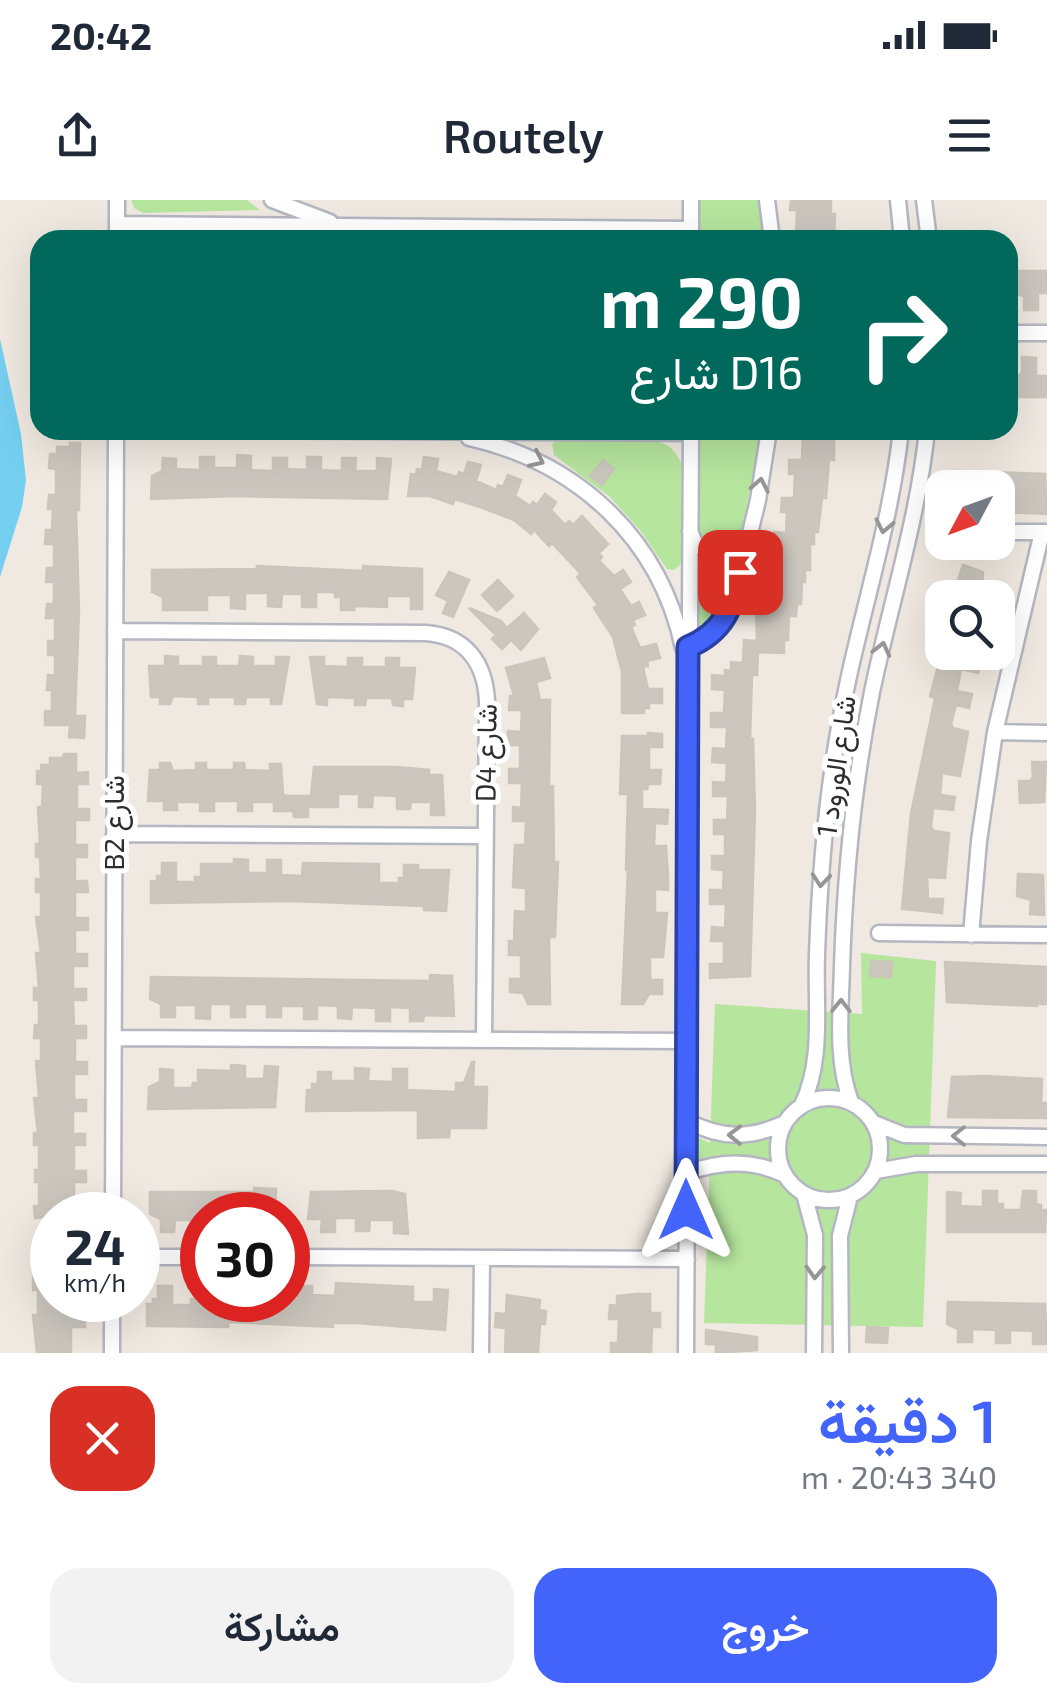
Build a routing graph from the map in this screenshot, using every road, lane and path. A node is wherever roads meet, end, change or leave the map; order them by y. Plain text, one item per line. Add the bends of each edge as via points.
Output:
1 (117, 200) edge
2 (272, 200) edge
3 (691, 200) edge
4 (767, 200) edge
5 (898, 200) edge
6 (924, 200) edge
7 (340, 226) junction
8 (117, 230) edge
9 (191, 230) edge
10 (516, 230) edge
11 (691, 230) edge
12 (771, 230) edge
13 (901, 230) edge
14 (927, 230) edge
15 (1018, 332) edge
16 (1047, 333) edge
17 (116, 440) edge
18 (476, 440) edge
19 (691, 440) edge
20 (767, 440) edge
21 (899, 440) edge
22 (925, 440) edge
23 (690, 530) junction
24 (1015, 532) edge
25 (1045, 532) edge
26 (748, 540) junction
27 (115, 630) junction
28 (688, 647) junction
29 (688, 676) junction
30 (995, 732) junction
31 (1047, 733) edge
32 (114, 834) junction
33 (485, 836) junction
34 (879, 934) dead end
35 (971, 935) junction
36 (1047, 935) edge
37 (114, 1038) junction
38 (484, 1039) junction
39 (687, 1041) junction
40 (851, 1102) junction
41 (802, 1105) junction
42 (687, 1121) junction
43 (785, 1122) junction
44 (874, 1123) junction
45 (1047, 1137) edge
46 (1047, 1164) edge
47 (876, 1171) junction
48 (686, 1173) junction
49 (785, 1175) junction
50 (112, 1192) edge
51 (804, 1194) junction
52 (850, 1196) junction
53 (310, 1257) edge
54 (482, 1258) junction
55 (686, 1259) junction
56 (112, 1322) edge
57 (112, 1353) edge
58 (481, 1353) edge
59 (686, 1353) edge
60 (814, 1353) edge
61 (840, 1353) edge

1 - 8 street
2 - 7 street
3 - 11 street
4 - 12 street
5 - 13 street
6 - 14 street
7 - 9 street
7 - 10 street
15 - 16 street
17 - 27 street, B2 شارع
18 -> 29 street via 542,461 612,512 654,570
19 - 23 street
26 -> 20 street
21 -> 41 street, شارع الورود 1 via 834,761 818,931 816,1062
40 -> 22 street, شارع الورود 1 via 841,1041 852,820
23 - 26 street via 696,543 715,554
23 - 28 street
24 - 25 street
25 - 30 street
26 - 28 street via 728,616
27 - 32 street, B2 شارع
27 - 33 street, D4 شارع via 450,637 478,662 486,688
28 - 29 street
29 - 39 street
30 - 31 street
30 - 35 street
32 - 33 street
32 - 37 street, B2 شارع
33 - 38 street, D4 شارع
34 - 35 street
35 - 36 street
37 - 38 street
37 - 50 street, B2 شارع
38 - 39 street
39 - 42 street
40 - 41 street via 834,1097
40 - 44 street
41 - 43 street, شارع الورود 1
43 -> 42 street via 731,1136
42 - 48 street
43 - 49 street via 778,1149
45 -> 44 street via 904,1136
44 - 47 street via 881,1146
46 - 47 street via 916,1164
47 - 52 street
48 - 49 street via 742,1163
48 - 55 street
49 - 51 street
51 - 52 street
51 -> 60 street via 814,1235
52 - 61 street via 840,1236
53 - 54 street
54 - 55 street
54 - 58 street
55 - 59 street
56 - 57 street

